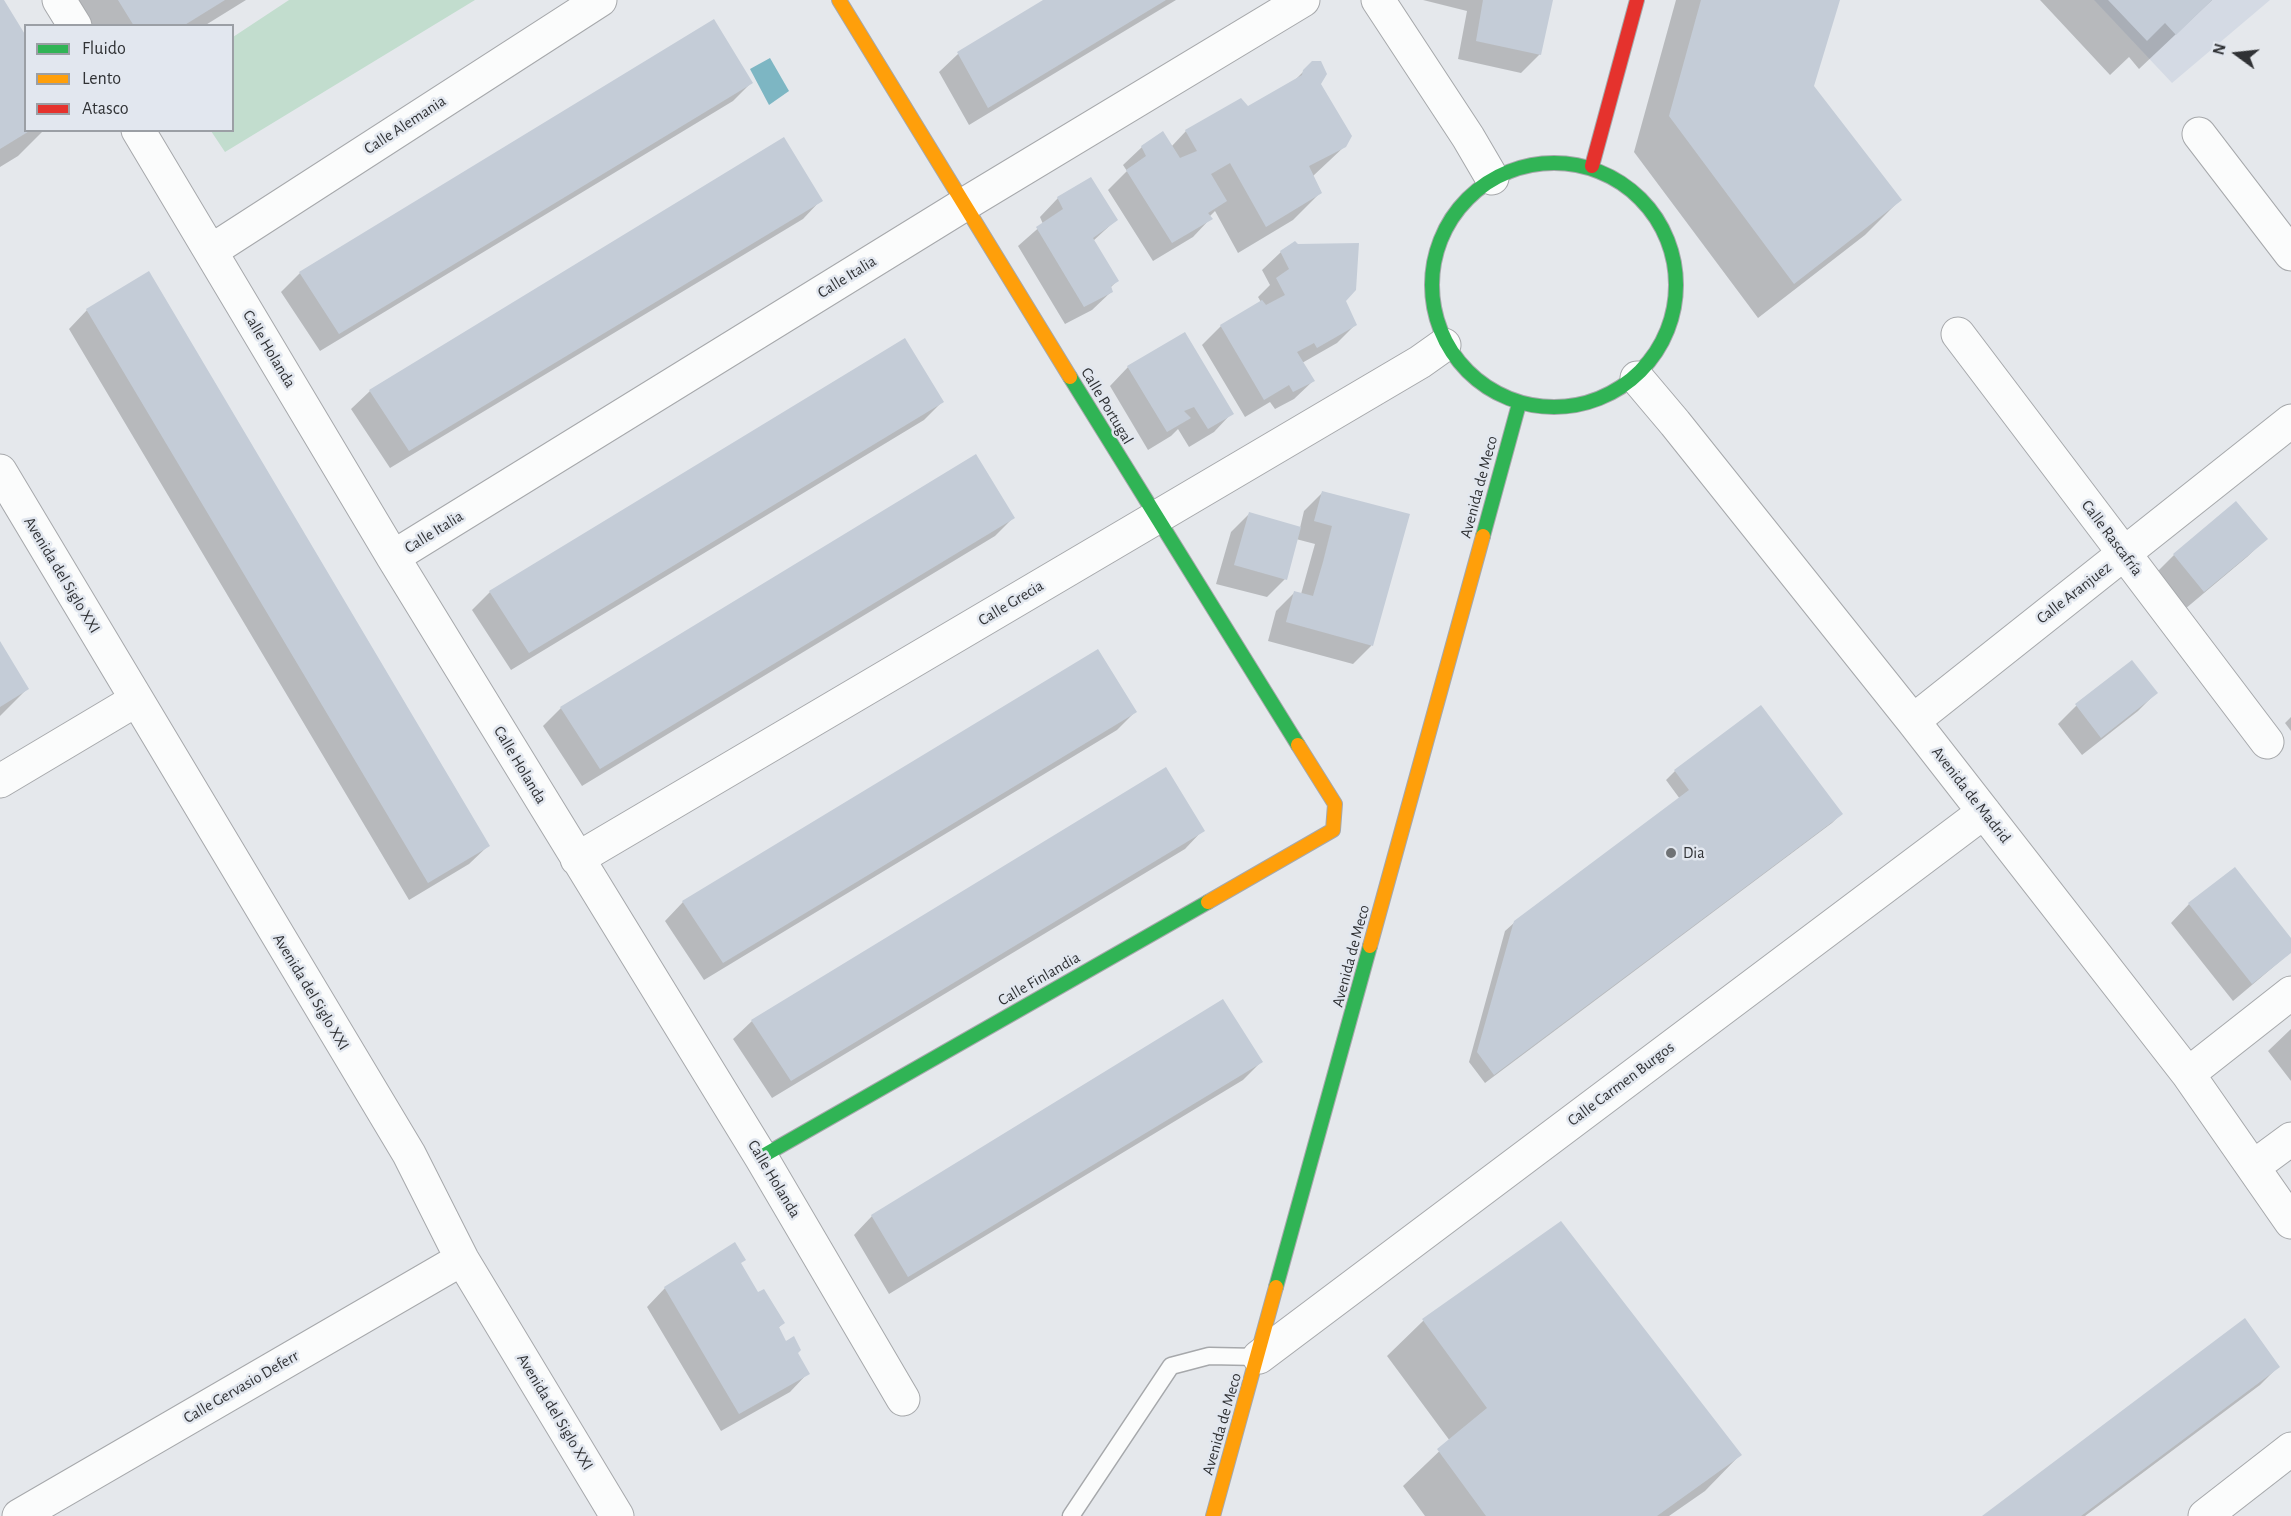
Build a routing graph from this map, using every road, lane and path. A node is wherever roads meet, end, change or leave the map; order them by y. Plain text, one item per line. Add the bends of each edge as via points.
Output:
1 (59, 0) edge
2 (600, 0) edge
3 (839, 0) edge
4 (1304, 0) edge
5 (1378, 0) edge
6 (1637, 0) edge
7 (74, 24) edge
8 (139, 132) edge
9 (2199, 134) dead end
10 (1592, 166) junction
11 (1492, 178) junction
12 (965, 204) junction
13 (211, 251) junction
14 (2291, 254) edge
15 (1958, 334) dead end
16 (1444, 345) junction
17 (1637, 378) junction
18 (1519, 404) junction
19 (2291, 421) edge
20 (0, 471) edge
21 (1155, 517) junction
22 (2124, 554) junction
23 (393, 557) junction
24 (136, 700) junction
25 (1913, 721) junction
26 (2267, 742) dead end
27 (0, 781) edge
28 (1984, 812) junction
29 (1333, 830) joint
30 (577, 859) junction
31 (2291, 993) edge
32 (2188, 1074) junction
33 (2291, 1139) edge
34 (761, 1157) junction
35 (2253, 1167) junction
36 (2291, 1222) edge
37 (462, 1258) junction
38 (1259, 1357) junction
39 (903, 1399) dead end
40 (2291, 1449) edge
41 (19, 1516) edge
42 (617, 1516) edge
43 (1071, 1516) edge
44 (1213, 1516) edge
45 (2205, 1516) edge

1 - 7 street
2 - 13 street, Calle Alemania
3 - 12 street, Calle Portugal
4 - 12 street, Calle Italia
5 - 11 street
6 - 10 street
8 - 13 street, Calle Holanda
9 - 14 street
10 - 11 street via 1554,160 1522,165
10 - 17 street via 1632,191 1657,222 1674,259 1674,301 1660,343
11 - 16 street via 1466,204 1446,236 1436,269 1434,310
12 - 21 street, Calle Portugal
12 - 23 street, Calle Italia
13 - 23 street, Calle Holanda
15 - 22 street, Calle Rascafría
16 - 18 street via 1464,370
16 - 21 street, Calle Grecia
17 - 18 street via 1608,396 1580,405
17 - 25 street, Avenida de Madrid
18 - 38 street, Avenida de Meco
19 - 22 street, Calle Aranjuez
20 - 24 street, Avenida del Siglo XXI
21 - 29 street, Calle Portugal via 1335,804
21 - 30 street, Calle Grecia
22 - 25 street, Calle Aranjuez
22 - 26 street, Calle Rascafría
23 - 30 street, Calle Holanda
24 - 27 street
24 - 37 street, Avenida del Siglo XXI via 409,1154
25 - 28 street, Avenida de Madrid
28 - 32 street, Avenida de Madrid
28 - 38 street, Calle Carmen Burgos
29 - 34 street, Calle Finlandia
30 - 34 street, Calle Holanda
31 - 32 street
32 - 35 street, Avenida de Madrid
33 - 35 street
34 - 39 street, Calle Holanda
35 - 36 street, Avenida de Madrid
37 - 41 street, Calle Gervasio Deferr
37 - 42 street, Avenida del Siglo XXI
38 - 43 lane via 1209,1356 1172,1366
38 - 44 street, Avenida de Meco
40 - 45 street

